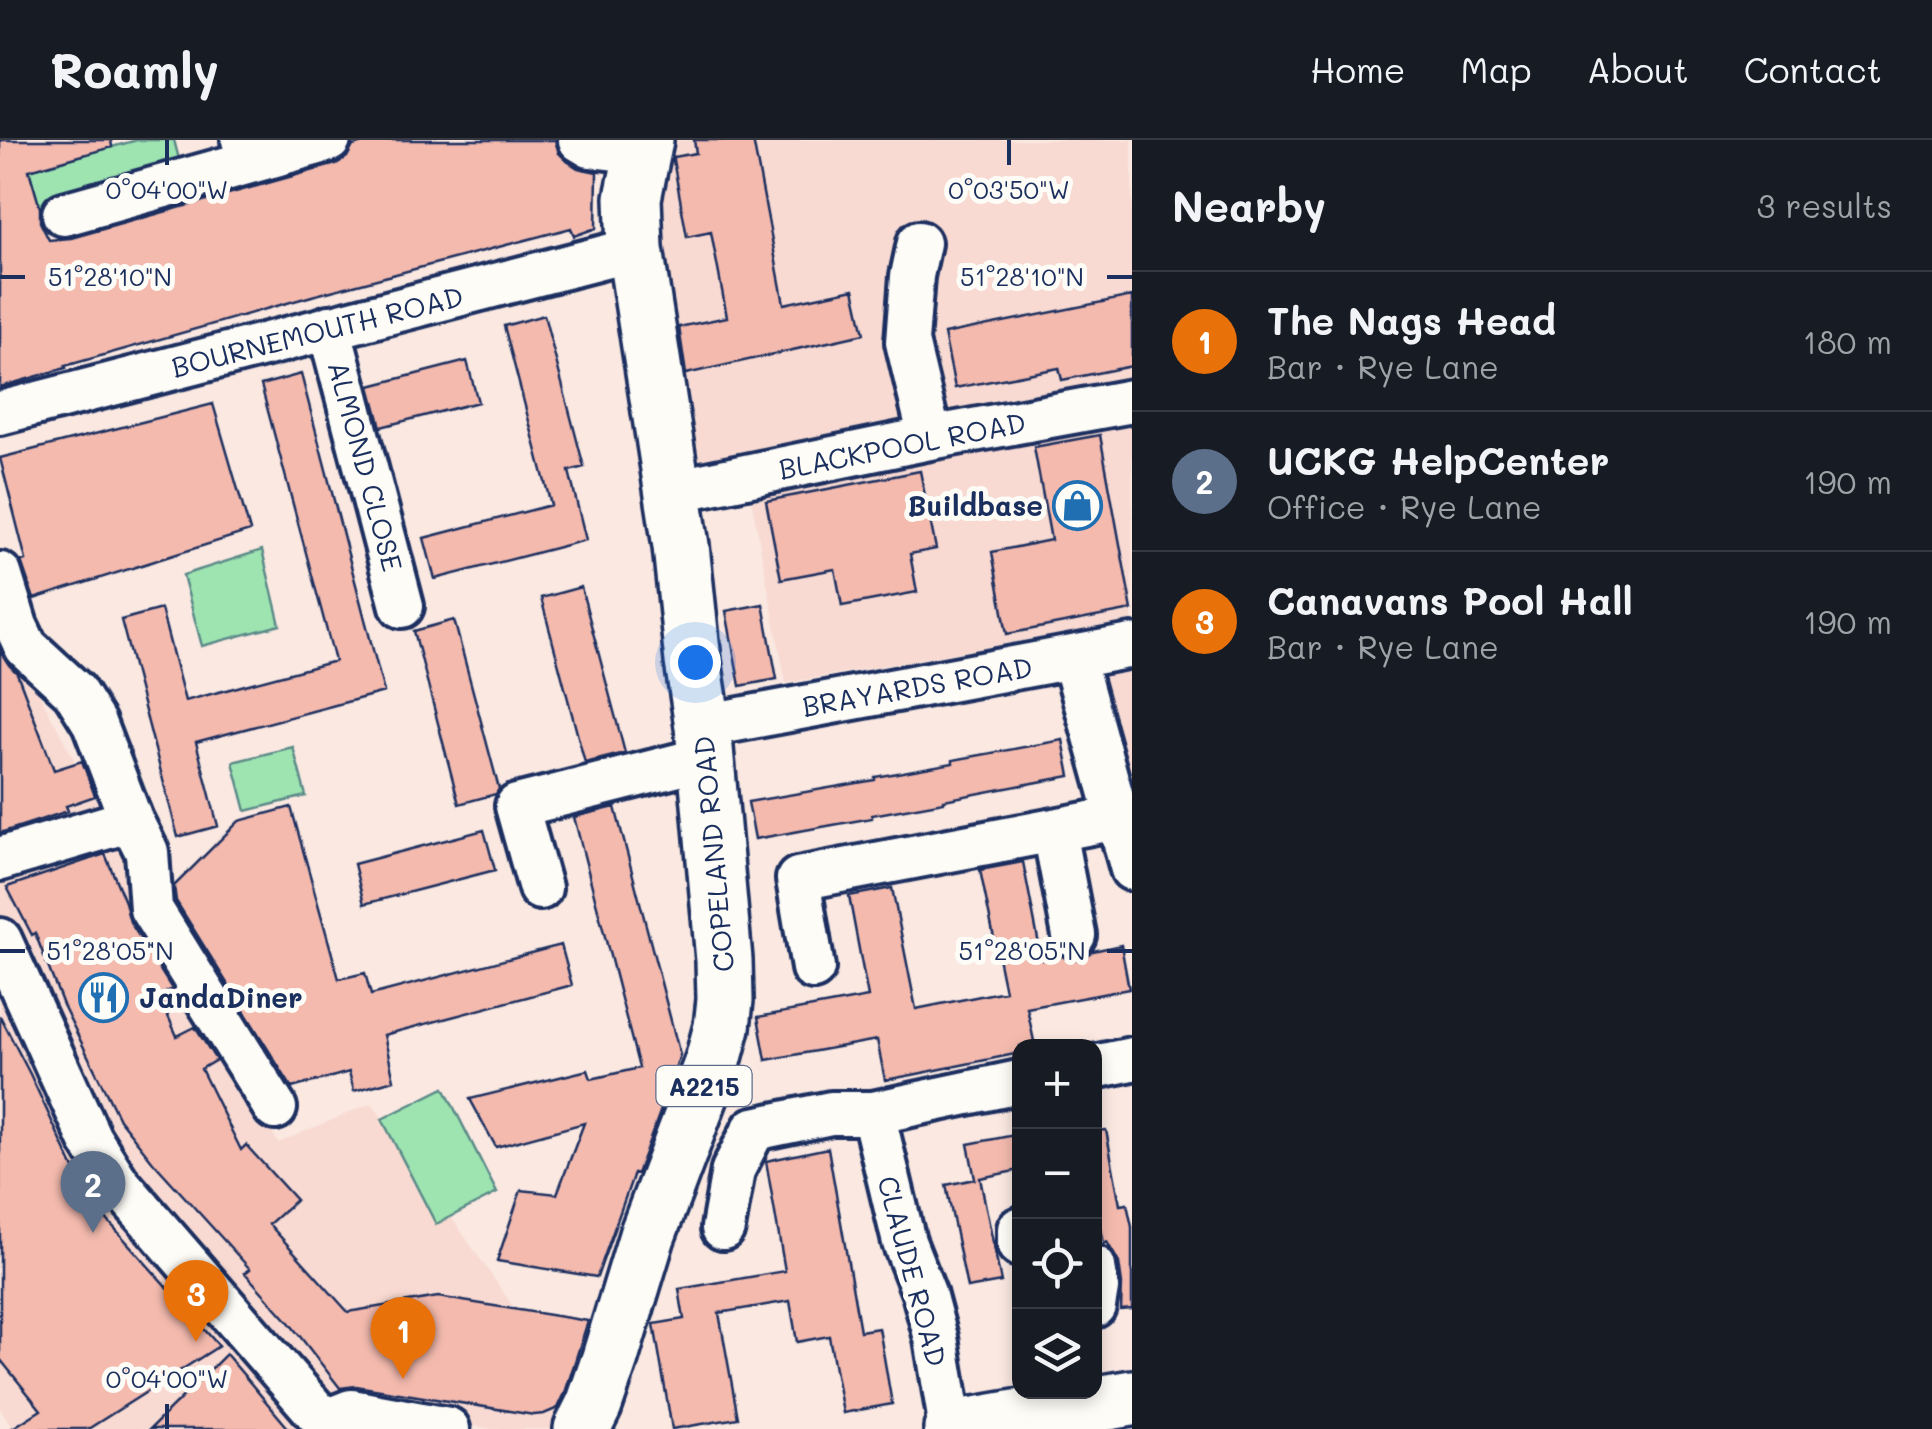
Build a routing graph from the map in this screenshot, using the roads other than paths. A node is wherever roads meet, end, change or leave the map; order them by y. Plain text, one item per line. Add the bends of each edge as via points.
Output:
1 (330, 140) edge
2 (580, 140) edge
3 (644, 146) edge
4 (247, 151) edge
5 (64, 214) dead end
6 (918, 242) dead end
7 (635, 249) junction
8 (329, 327) junction
9 (1132, 401) edge
10 (0, 414) edge
11 (930, 438) junction
12 (672, 492) junction
13 (0, 574) edge
14 (402, 606) dead end
15 (10, 638) edge
16 (1132, 646) edge
17 (1074, 657) junction
18 (704, 742) junction
19 (1117, 818) junction
20 (131, 820) junction
21 (1054, 830) junction
22 (0, 859) edge
23 (1132, 869) edge
24 (540, 888) dead end
25 (1074, 935) dead end
26 (0, 940) edge
27 (813, 968) dead end
28 (1132, 1059) edge
29 (1102, 1065) edge
30 (1012, 1084) edge
31 (275, 1108) dead end
32 (873, 1113) junction
33 (723, 1228) dead end
34 (1097, 1399) edge
35 (328, 1425) edge
36 (959, 1428) edge
37 (448, 1429) edge
38 (582, 1429) edge

1 - 4 street
2 - 3 street via 590,146
3 - 7 main road, COPELAND ROAD / A2215 via 633,198
4 - 5 street
6 - 11 street via 906,342
7 - 8 street, BOURNEMOUTH ROAD
7 - 12 main road, COPELAND ROAD / A2215
8 - 10 street, BOURNEMOUTH ROAD
8 - 14 street, ALMOND CLOSE
9 - 11 street, BLACKPOOL ROAD
11 - 12 street, BLACKPOOL ROAD
12 - 18 main road, COPELAND ROAD / A2215
13 - 15 street
15 - 20 street via 82,702
16 - 17 street, BRAYARDS ROAD
17 - 18 street, BRAYARDS ROAD
17 - 19 street
18 - 24 street, BRAYARDS ROAD via 516,806
18 - 38 main road, COPELAND ROAD / A2215 via 724,960 722,1027
19 - 21 street
19 - 23 street
20 - 22 street
20 - 31 street via 147,852 151,909
21 - 25 street
21 - 27 street via 798,878
26 - 35 street via 90,1138 117,1182
28 - 29 street
30 - 32 street
32 - 33 street via 831,1113 754,1129 733,1170
32 - 36 street, CLAUDE ROAD
34 - 36 main road
35 - 37 street via 352,1411

